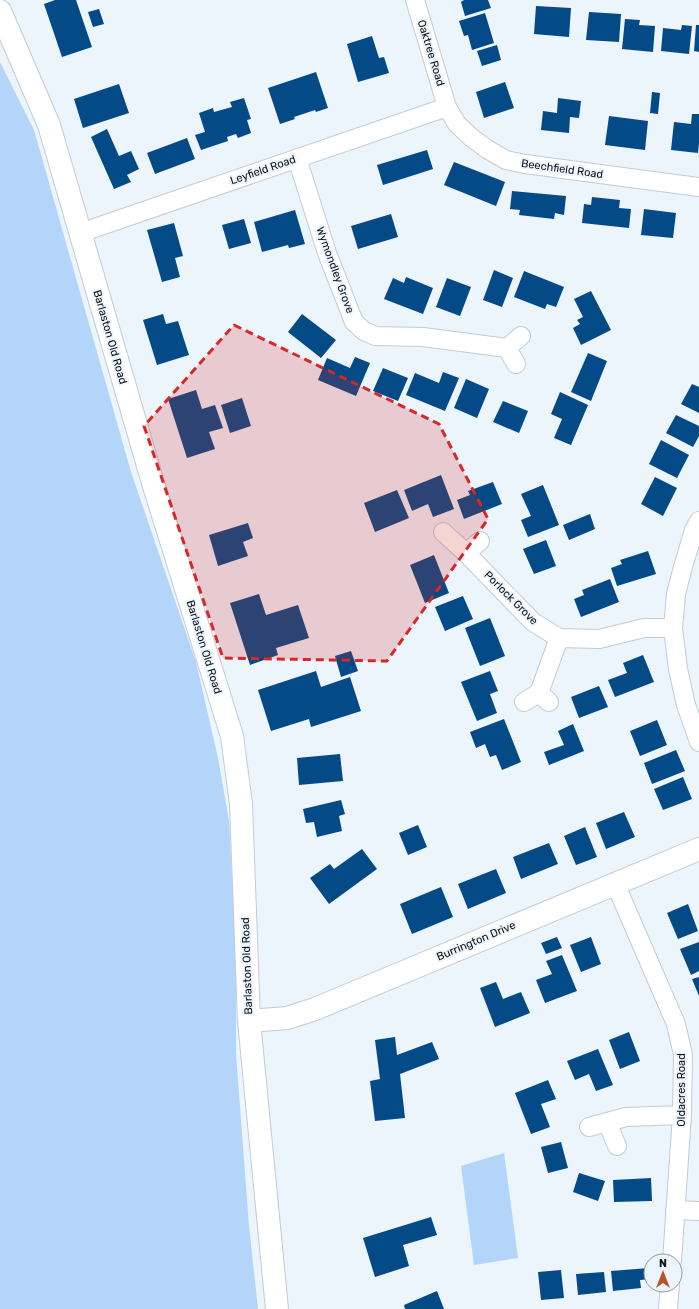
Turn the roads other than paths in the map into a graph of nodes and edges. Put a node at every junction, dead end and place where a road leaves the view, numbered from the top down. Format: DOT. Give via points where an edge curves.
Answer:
graph roads {
  1 [pos="415,0"];
  2 [pos="0,11"];
  3 [pos="447,107"];
  4 [pos="298,158"];
  5 [pos="699,187"];
  6 [pos="80,233"];
  7 [pos="521,336"];
  8 [pos="507,348"];
  9 [pos="516,364"];
  10 [pos="699,521"];
  11 [pos="443,532"];
  12 [pos="480,541"];
  13 [pos="466,553"];
  14 [pos="673,628"];
  15 [pos="559,638"];
  16 [pos="537,699"];
  17 [pos="699,742"];
  18 [pos="699,849"];
  19 [pos="615,883"];
  20 [pos="250,1021"];
  21 [pos="682,1115"];
  22 [pos="607,1122"];
  23 [pos="589,1127"];
  24 [pos="617,1146"];
  25 [pos="675,1210"];
  26 [pos="699,1211"];
  27 [pos="672,1253"];
  28 [pos="669,1293"];
  29 [pos="277,1309"];
  30 [pos="668,1309"];
  1 -- 3 [label="street, Oaktree Road"];
  2 -- 6 [label="street, Barlaston Old Road" via="50,125"];
  3 -- 4 [label="street, Leyfield Road"];
  3 -- 5 [label="street, Beechfield Road" via="457,124 472,138 506,160"];
  4 -- 6 [label="street, Leyfield Road"];
  4 -- 8 [label="street, Wymondley Grove" via="327,253 354,322 375,336 423,337"];
  6 -- 20 [label="street, Barlaston Old Road" via="153,483 232,736 241,804"];
  7 -- 8 [label="street"];
  8 -- 9 [label="street"];
  10 -- 14 [label="street" via="694,530 676,594"];
  11 -- 13 [label="street, Porlock Grove"];
  12 -- 13 [label="street"];
  13 -- 15 [label="street, Porlock Grove" via="533,622"];
  14 -- 15 [label="street" via="644,628 599,639"];
  14 -- 17 [label="street" via="686,705"];
  15 -- 16 [label="street"];
  18 -- 19 [label="street, Burrington Drive"];
  19 -- 20 [label="street, Burrington Drive" via="315,1009 287,1018"];
  19 -- 21 [label="street, Oldacres Road" via="676,1024 683,1055"];
  20 -- 29 [label="street, Barlaston Old Road"];
  21 -- 22 [label="street" via="626,1117"];
  21 -- 25 [label="street, Oldacres Road"];
  22 -- 23 [label="street"];
  22 -- 24 [label="street"];
  25 -- 26 [label="street"];
  25 -- 27 [label="street, Oldacres Road"];
  28 -- 30 [label="street"];
}
